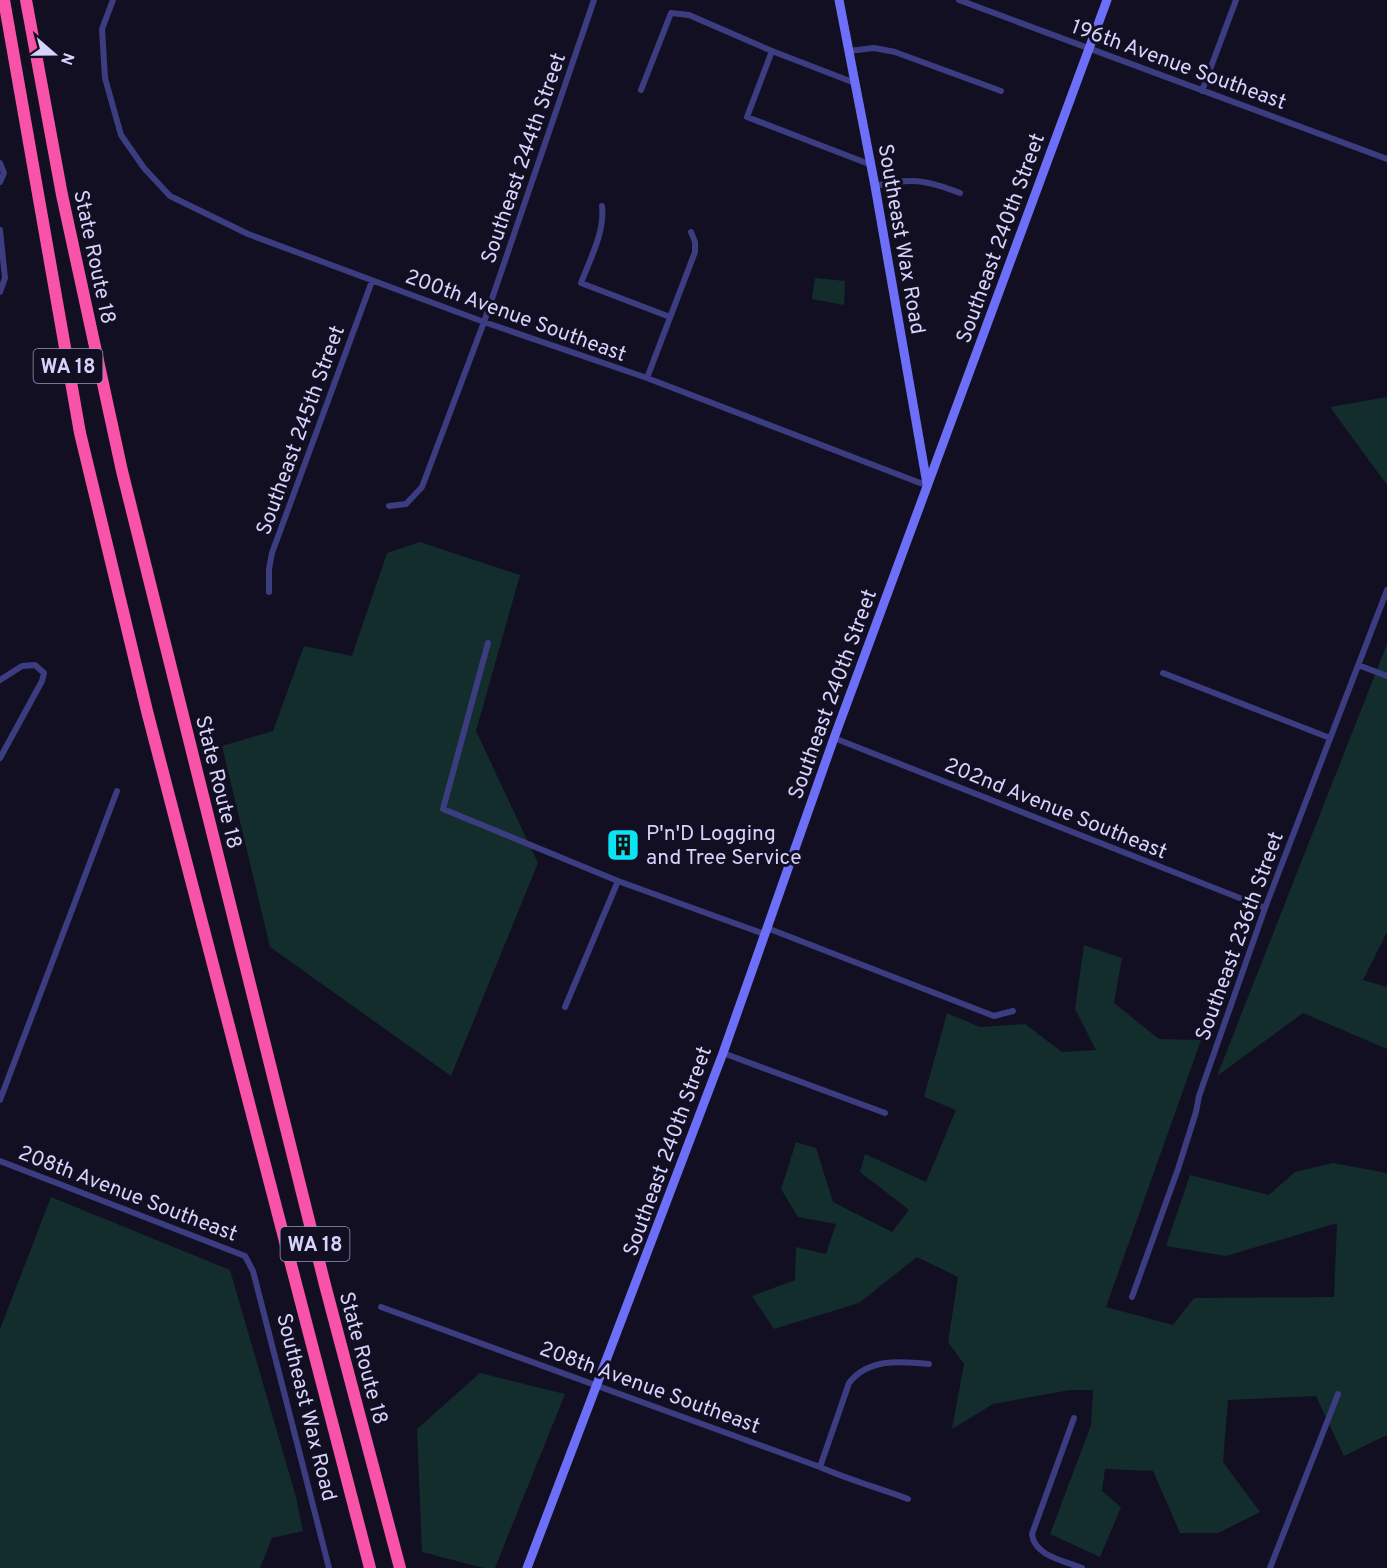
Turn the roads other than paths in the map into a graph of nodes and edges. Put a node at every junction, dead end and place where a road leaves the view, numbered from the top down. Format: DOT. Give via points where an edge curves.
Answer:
graph roads {
  1 [pos="4,0"];
  2 [pos="26,0"];
  3 [pos="113,0"];
  4 [pos="839,0"];
  5 [pos="959,0"];
  6 [pos="1107,0"];
  7 [pos="1236,0"];
  8 [pos="594,3"];
  9 [pos="1089,49"];
  10 [pos="772,51"];
  11 [pos="849,51"];
  12 [pos="855,82"];
  13 [pos="641,90"];
  14 [pos="1000,91"];
  15 [pos="1202,91"];
  16 [pos="1387,159"];
  17 [pos="0,163"];
  18 [pos="869,164"];
  19 [pos="0,182"];
  20 [pos="875,186"];
  21 [pos="960,193"];
  22 [pos="602,206"];
  23 [pos="0,230"];
  24 [pos="691,232"];
  25 [pos="372,281"];
  26 [pos="0,292"];
  27 [pos="670,317"];
  28 [pos="484,322"];
  29 [pos="647,378"];
  30 [pos="928,486"];
  31 [pos="389,506"];
  32 [pos="1387,590"];
  33 [pos="270,592"];
  34 [pos="488,643"];
  35 [pos="1358,666"];
  36 [pos="1163,673"];
  37 [pos="1387,676"];
  38 [pos="0,680"];
  39 [pos="834,738"];
  40 [pos="1330,738"];
  41 [pos="0,758"];
  42 [pos="117,791"];
  43 [pos="618,881"];
  44 [pos="1265,908"];
  45 [pos="766,931"];
  46 [pos="565,1007"];
  47 [pos="1013,1011"];
  48 [pos="723,1053"];
  49 [pos="0,1100"];
  50 [pos="885,1113"];
  51 [pos="0,1161"];
  52 [pos="245,1256"];
  53 [pos="1132,1297"];
  54 [pos="381,1307"];
  55 [pos="929,1364"];
  56 [pos="596,1385"];
  57 [pos="1338,1394"];
  58 [pos="1074,1418"];
  59 [pos="820,1467"];
  60 [pos="908,1499"];
  61 [pos="329,1568"];
  62 [pos="370,1568"];
  63 [pos="400,1568"];
  64 [pos="527,1568"];
  65 [pos="1082,1568"];
  66 [pos="1270,1568"];
  1 -- 62 [label="highway, State Route 18 / WA 18" via="80,433 145,700"];
  2 -- 63 [label="highway, State Route 18 / WA 18" via="62,195 122,471 322,1274"];
  3 -- 25 [label="street, 200th Avenue Southeast" via="102,29 105,78 121,135 144,168 170,195 248,234"];
  4 -- 11 [label="main road, Southeast Wax Road"];
  5 -- 9 [label="street, 196th Avenue Southeast"];
  6 -- 9 [label="main road, Southeast 240th Street"];
  7 -- 15 [label="street"];
  8 -- 28 [label="street, Southeast 244th Street"];
  9 -- 15 [label="street, 196th Avenue Southeast"];
  9 -- 30 [label="main road, Southeast 240th Street"];
  10 -- 12 [label="street"];
  10 -- 13 [label="street" via="689,15 671,13"];
  10 -- 18 [label="street" via="747,117"];
  11 -- 12 [label="main road, Southeast Wax Road"];
  11 -- 14 [label="street" via="874,48 895,52"];
  12 -- 18 [label="main road, Southeast Wax Road"];
  15 -- 16 [label="street, 196th Avenue Southeast"];
  17 -- 19 [label="street" via="4,173"];
  18 -- 20 [label="main road, Southeast Wax Road"];
  20 -- 21 [label="street" via="915,180"];
  20 -- 30 [label="main road, Southeast Wax Road"];
  22 -- 27 [label="street" via="601,229 580,283"];
  23 -- 26 [label="street" via="5,278"];
  24 -- 27 [label="street" via="695,252"];
  25 -- 28 [label="street, 200th Avenue Southeast"];
  25 -- 33 [label="street, Southeast 245th Street" via="272,553"];
  27 -- 29 [label="street"];
  28 -- 29 [label="street, 200th Avenue Southeast"];
  28 -- 31 [label="street, Southeast 244th Street" via="422,487 406,504"];
  29 -- 30 [label="street, 200th Avenue Southeast"];
  30 -- 39 [label="main road, Southeast 240th Street"];
  32 -- 35 [label="street, Southeast 236th Street"];
  34 -- 43 [label="street" via="442,809"];
  35 -- 37 [label="street"];
  35 -- 40 [label="street, Southeast 236th Street"];
  36 -- 40 [label="street"];
  38 -- 41 [label="street" via="22,666 35,665 44,673"];
  39 -- 44 [label="street, 202nd Avenue Southeast"];
  39 -- 45 [label="main road, Southeast 240th Street"];
  40 -- 44 [label="street, Southeast 236th Street"];
  42 -- 49 [label="street"];
  43 -- 45 [label="street"];
  43 -- 46 [label="street"];
  44 -- 53 [label="street, Southeast 236th Street"];
  45 -- 47 [label="street" via="994,1016"];
  45 -- 48 [label="main road, Southeast 240th Street"];
  48 -- 50 [label="street"];
  48 -- 56 [label="main road, Southeast 240th Street"];
  51 -- 52 [label="street, 208th Avenue Southeast"];
  52 -- 61 [label="street, Southeast Wax Road" via="253,1271"];
  54 -- 56 [label="street, 208th Avenue Southeast"];
  55 -- 59 [label="street" via="888,1362 854,1376"];
  56 -- 59 [label="street, 208th Avenue Southeast"];
  56 -- 64 [label="main road, Southeast 240th Street"];
  57 -- 66 [label="street"];
  58 -- 65 [label="street" via="1032,1534 1043,1553"];
  59 -- 60 [label="street, 208th Avenue Southeast"];
}
